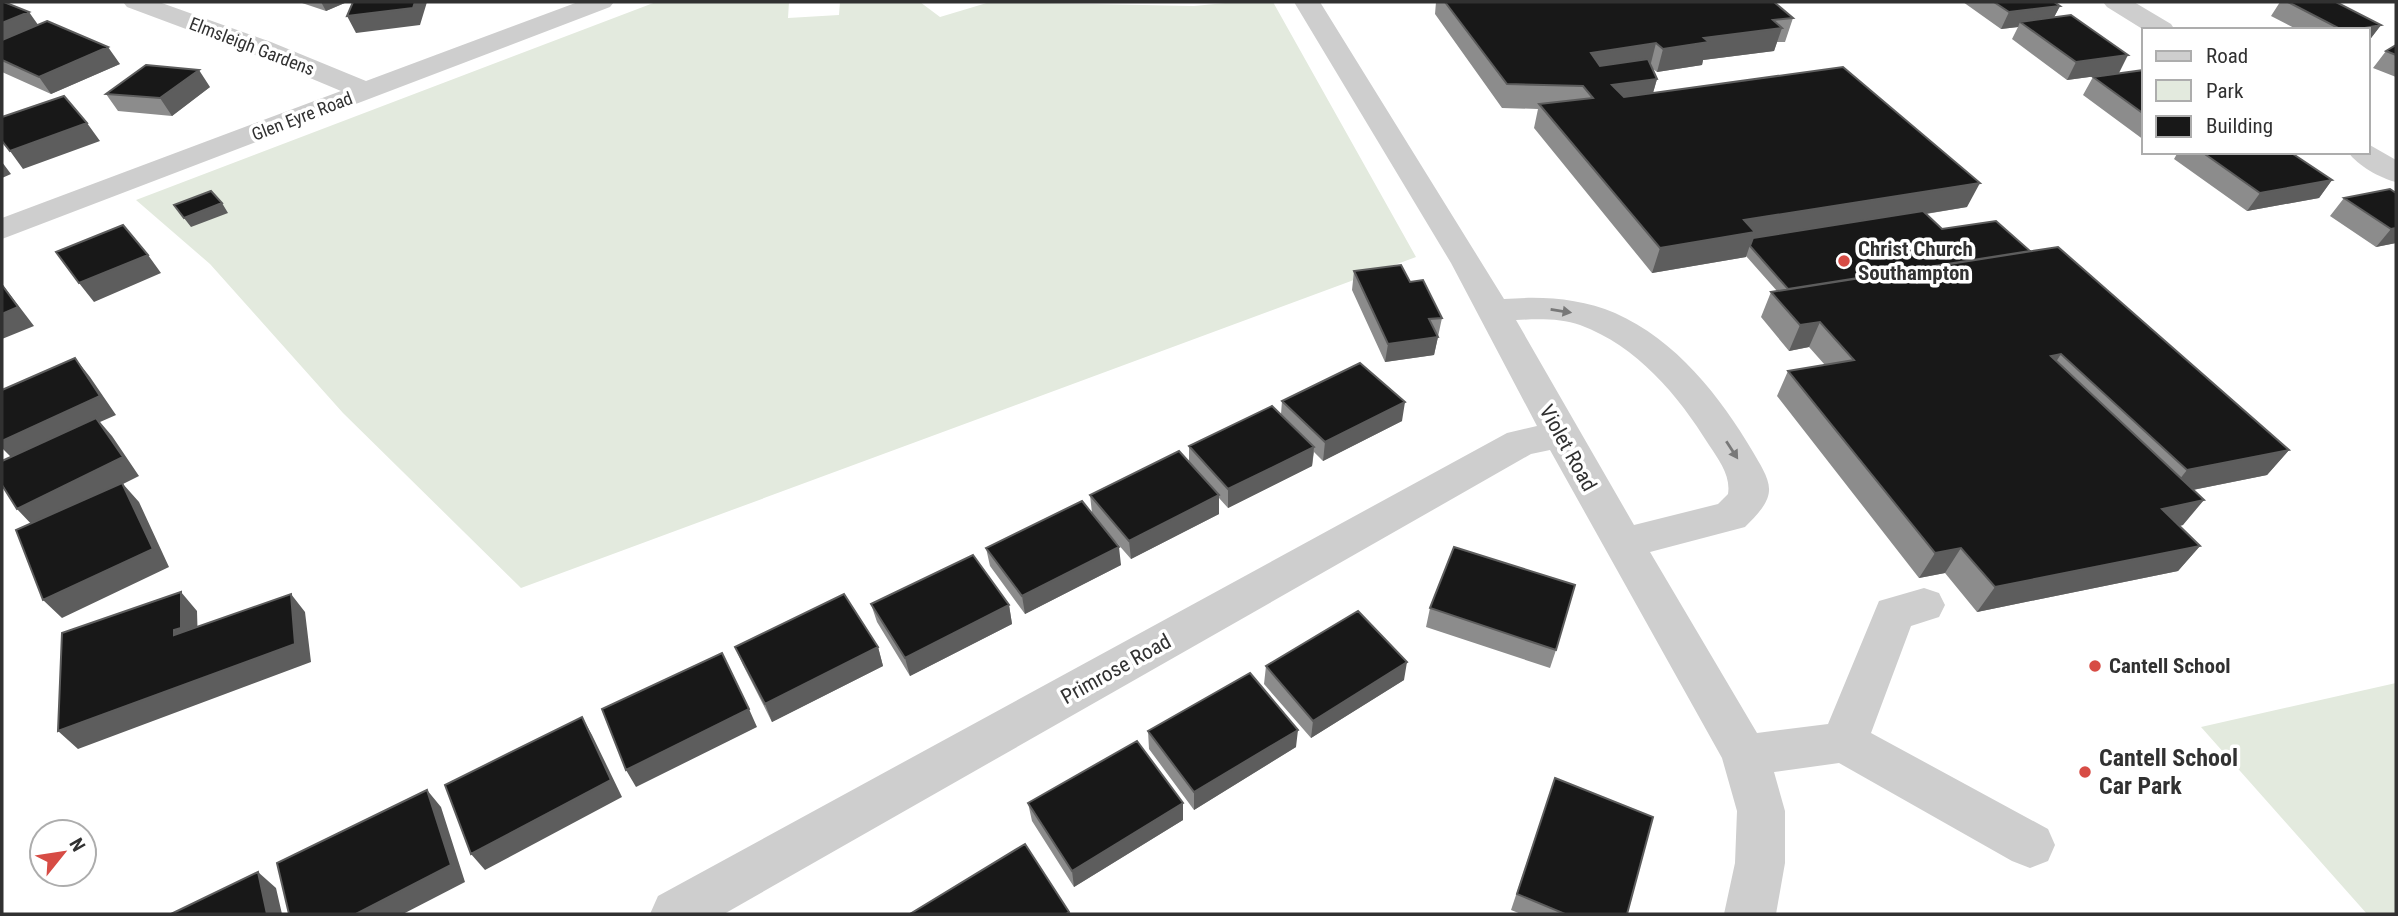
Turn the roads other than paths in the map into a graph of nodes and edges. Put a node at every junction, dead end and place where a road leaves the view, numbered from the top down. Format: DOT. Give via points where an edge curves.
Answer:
graph roads {
  1 [pos="136,2"];
  2 [pos="601,2"];
  3 [pos="1307,2"];
  4 [pos="2116,2"];
  5 [pos="2159,28"];
  6 [pos="366,92"];
  7 [pos="2366,154"];
  8 [pos="2396,173"];
  9 [pos="2,229"];
  10 [pos="1494,312"];
  11 [pos="1560,434"];
  12 [pos="1623,543"];
  13 [pos="1924,606"];
  14 [pos="1844,742"];
  15 [pos="1745,755"];
  16 [pos="2030,845"];
  17 [pos="676,914"];
  18 [pos="1750,914"];
  1 -- 6 [label="street, Elmsleigh Gardens"];
  2 -- 6 [label="street, Glen Eyre Road"];
  3 -- 10 [label="street, Violet Road"];
  4 -- 5 [label="street"];
  6 -- 9 [label="street, Glen Eyre Road"];
  7 -- 8 [label="street"];
  10 -- 11 [label="street, Violet Road"];
  10 -- 12 [label="street, one-way" via="1565,310 1601,320 1639,342 1675,373 1747,473 1750,489 1745,504 1731,516"];
  11 -- 12 [label="street, Violet Road"];
  11 -- 17 [label="street, Primrose Road" via="1520,443"];
  12 -- 15 [label="street, Violet Road"];
  13 -- 14 [label="street" via="1894,613"];
  14 -- 15 [label="street"];
  14 -- 16 [label="street"];
  15 -- 18 [label="street, Violet Road" via="1761,811 1760,863"];
}
